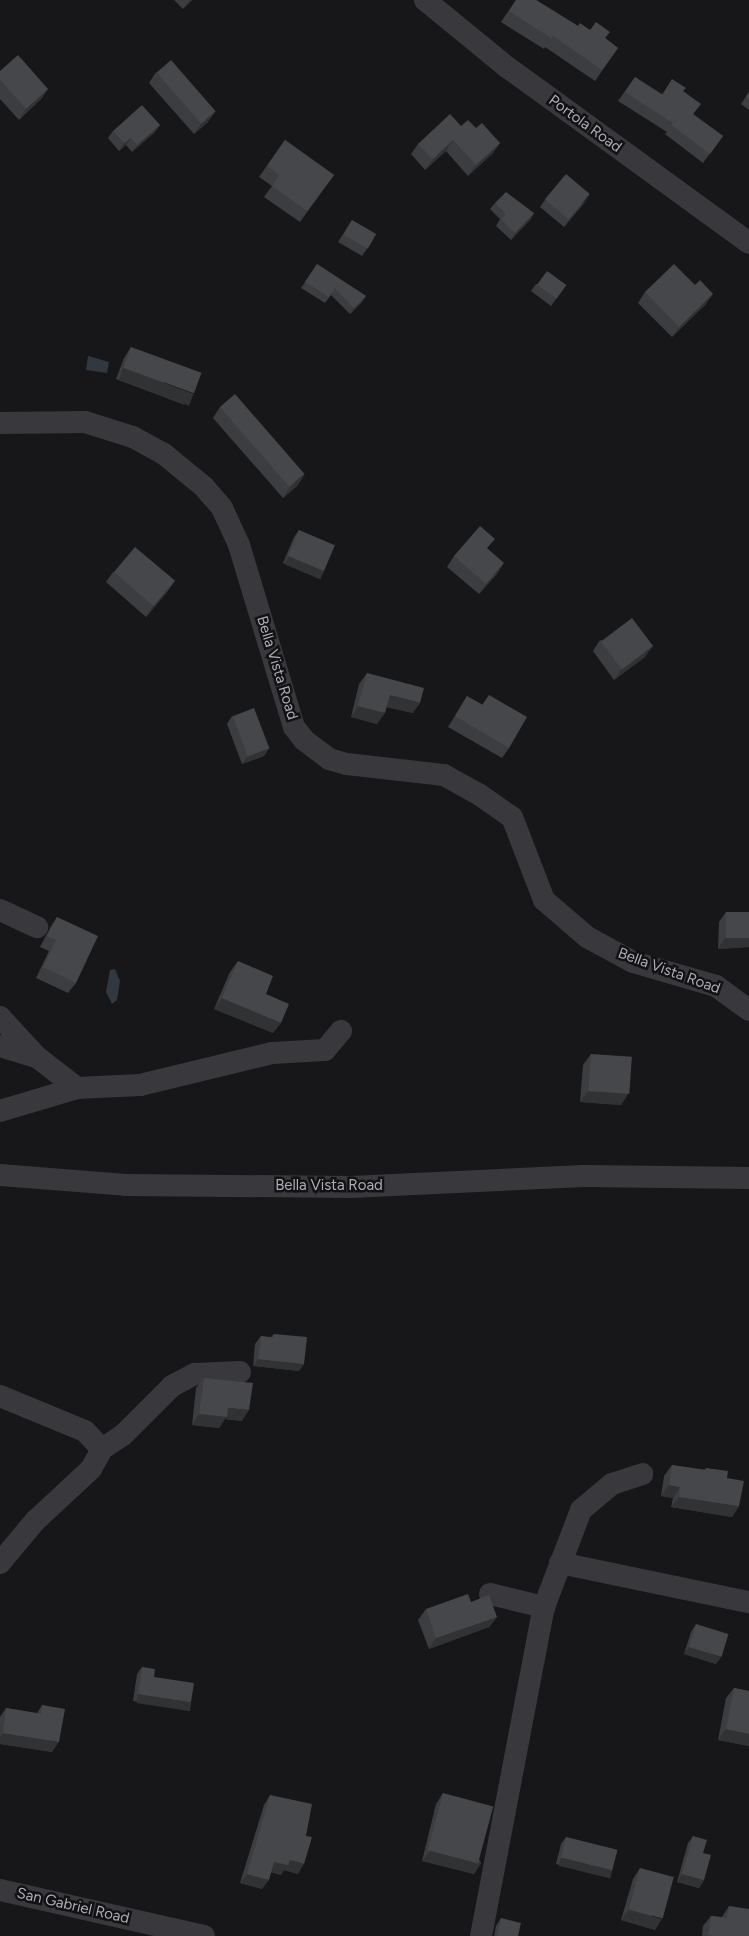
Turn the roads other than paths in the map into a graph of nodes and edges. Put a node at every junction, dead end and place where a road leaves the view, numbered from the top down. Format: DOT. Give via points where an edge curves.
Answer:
graph roads {
  1 [pos="425,0"];
  2 [pos="749,243"];
  3 [pos="0,423"];
  4 [pos="0,910"];
  5 [pos="37,927"];
  6 [pos="749,1010"];
  7 [pos="0,1017"];
  8 [pos="341,1032"];
  9 [pos="0,1046"];
  10 [pos="37,1057"];
  11 [pos="77,1088"];
  12 [pos="0,1111"];
  13 [pos="0,1175"];
  14 [pos="749,1178"];
  15 [pos="240,1372"];
  16 [pos="0,1396"];
  17 [pos="102,1449"];
  18 [pos="642,1474"];
  19 [pos="0,1563"];
  20 [pos="560,1563"];
  21 [pos="490,1594"];
  22 [pos="749,1602"];
  23 [pos="544,1607"];
  24 [pos="0,1890"];
  25 [pos="204,1936"];
  26 [pos="481,1936"];
  1 -- 2 [label="street, Portola Road" via="492,56"];
  3 -- 6 [label="street, Bella Vista Road" via="85,422 133,437 164,454 204,487 222,508 239,544 294,727 304,740 330,759 347,764 444,775 480,795 512,817 544,900 587,937 633,962 716,986"];
  4 -- 5 [label="street"];
  7 -- 10 [label="street"];
  8 -- 11 [label="street" via="325,1050 272,1053 140,1085"];
  9 -- 10 [label="street"];
  10 -- 11 [label="street"];
  11 -- 12 [label="street"];
  13 -- 14 [label="street, Bella Vista Road" via="126,1185 341,1187 584,1176"];
  15 -- 17 [label="street" via="195,1374 172,1386 123,1435"];
  16 -- 17 [label="street" via="85,1432"];
  17 -- 19 [label="street" via="91,1469 35,1520"];
  18 -- 20 [label="street" via="612,1484 581,1510"];
  20 -- 22 [label="street"];
  20 -- 23 [label="street"];
  21 -- 23 [label="street"];
  23 -- 26 [label="street"];
  24 -- 25 [label="street, San Gabriel Road"];
}
